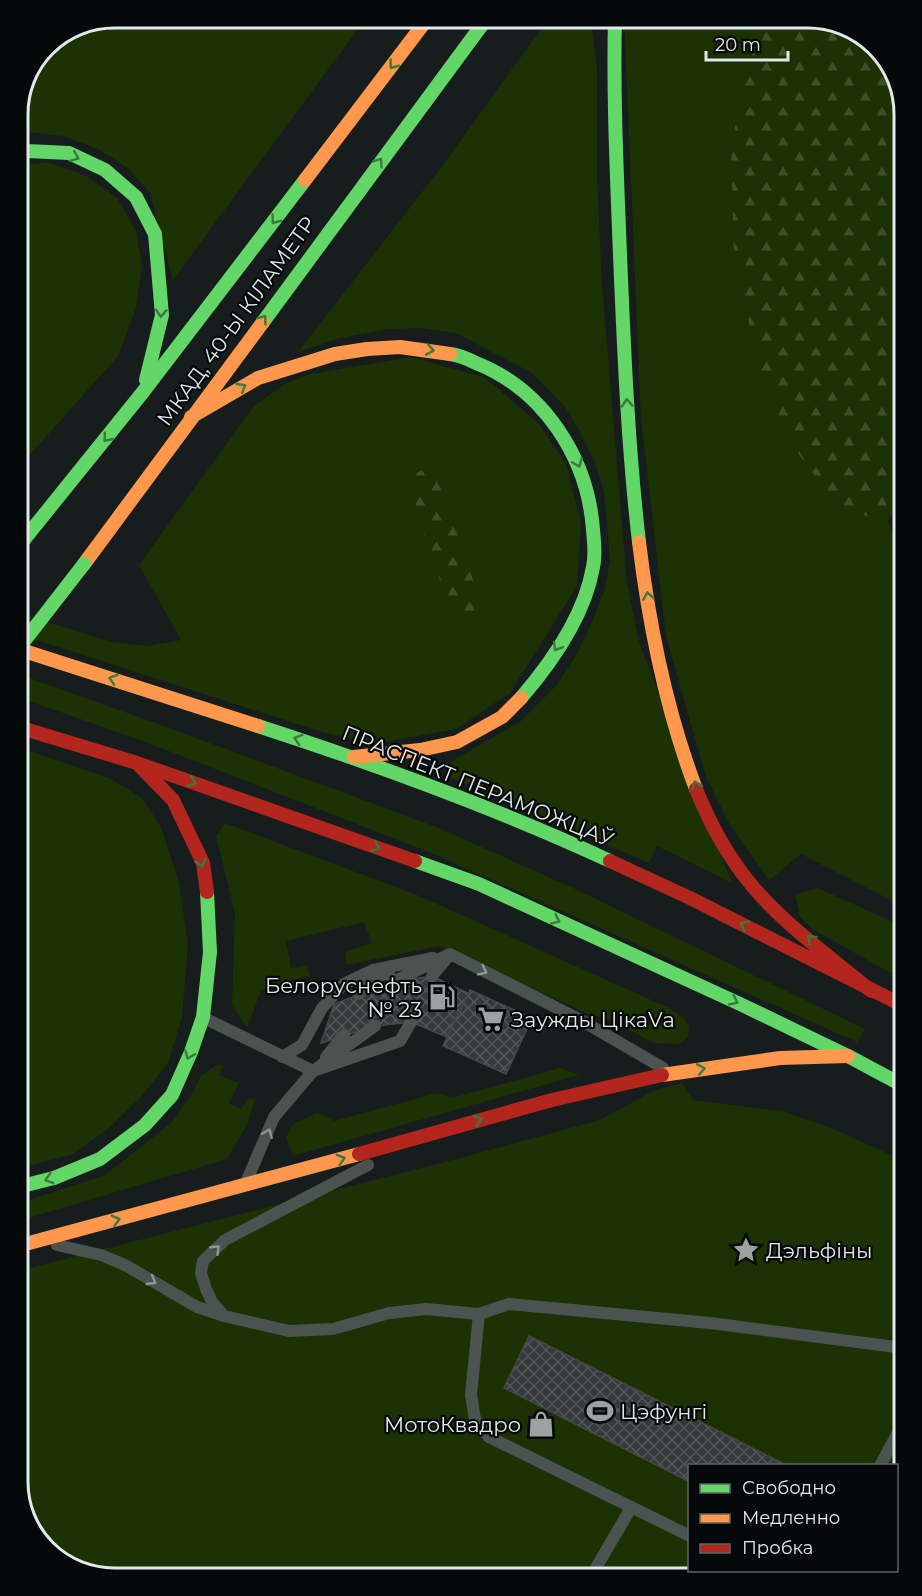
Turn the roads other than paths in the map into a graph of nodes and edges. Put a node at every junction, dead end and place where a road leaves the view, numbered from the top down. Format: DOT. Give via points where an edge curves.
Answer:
graph roads {
  1 [pos="420,28"];
  2 [pos="479,29"];
  3 [pos="615,29"];
  4 [pos="29,151"];
  5 [pos="143,392"];
  6 [pos="191,417"];
  7 [pos="29,534"];
  8 [pos="29,635"];
  9 [pos="29,652"];
  10 [pos="29,730"];
  11 [pos="354,757"];
  12 [pos="137,763"];
  13 [pos="450,954"];
  14 [pos="432,976"];
  15 [pos="393,982"];
  16 [pos="871,991"];
  17 [pos="358,994"];
  18 [pos="894,1001"];
  19 [pos="202,1017"];
  20 [pos="411,1022"];
  21 [pos="375,1026"];
  22 [pos="344,1035"];
  23 [pos="848,1056"];
  24 [pos="282,1057"];
  25 [pos="313,1071"];
  26 [pos="672,1074"];
  27 [pos="894,1081"];
  28 [pos="421,1136"];
  29 [pos="28,1184"];
  30 [pos="244,1186"];
  31 [pos="39,1240"];
  32 [pos="28,1243"];
  33 [pos="479,1314"];
  34 [pos="224,1316"];
  35 [pos="894,1347"];
  36 [pos="894,1440"];
  37 [pos="881,1464"];
  38 [pos="631,1508"];
  39 [pos="688,1535"];
  40 [pos="596,1568"];
  1 -- 5 [label="main road, МКАД, 40-Ы КІЛАМЕТР, one-way"];
  6 -- 2 [label="main road, МКАД, 40-Ы КІЛАМЕТР, one-way"];
  16 -- 3 [label="main road, one-way" via="758,892 738,866 714,828 697,788 668,700 634,509 620,259"];
  4 -- 5 [label="main road, one-way" via="69,153 105,170 136,197 155,234 162,315"];
  5 -- 7 [label="main road, МКАД, 40-Ы КІЛАМЕТР, one-way"];
  6 -- 8 [label="main road, МКАД, 40-Ы КІЛАМЕТР, bridge"];
  6 -- 11 [label="main road, one-way" via="255,379 328,355 417,348 453,354 491,369 525,391 554,420 575,454 592,513 595,553 588,586 574,618 527,693 503,717 457,742"];
  11 -- 9 [label="main road, ПРАСПЕКТ ПЕРАМОЖЦАЎ, one-way"];
  10 -- 12 [label="main road"];
  16 -- 11 [label="main road, ПРАСПЕКТ ПЕРАМОЖЦАЎ, one-way" via="690,898 535,826"];
  12 -- 19 [label="main road, one-way" via="173,800 202,863 210,952"];
  12 -- 23 [label="main road, one-way" via="480,884"];
  13 -- 14 [label="lane"];
  13 -- 15 [label="lane"];
  13 -- 17 [label="lane" via="379,976"];
  13 -- 24 [label="lane" via="373,970 344,984 322,1008 302,1045"];
  13 -- 26 [label="lane, one-way" via="579,1019"];
  16 -- 18 [label="main road, ПРАСПЕКТ ПЕРАМОЖЦАЎ"];
  19 -- 24 [label="lane"];
  19 -- 29 [label="main road, one-way" via="172,1095 145,1125 100,1159"];
  20 -- 25 [label="lane" via="400,1041"];
  21 -- 25 [label="lane"];
  22 -- 25 [label="lane"];
  26 -- 23 [label="main road, one-way" via="782,1058"];
  23 -- 27 [label="main road"];
  24 -- 25 [label="lane"];
  30 -- 25 [label="lane, one-way" via="274,1117"];
  28 -- 26 [label="main road, one-way" via="556,1098"];
  30 -- 28 [label="main road, one-way"];
  34 -- 28 [label="lane, one-way" via="212,1302 201,1273 202,1261 225,1240"];
  31 -- 30 [label="main road, one-way"];
  31 -- 32 [label="main road"];
  31 -- 34 [label="lane, one-way" via="101,1255 197,1307"];
  33 -- 34 [label="lane" via="426,1309 389,1313 333,1329 289,1331"];
  33 -- 35 [label="lane" via="509,1304 710,1323"];
  33 -- 38 [label="lane" via="471,1395 475,1419 489,1437"];
  36 -- 37 [label="lane"];
  38 -- 39 [label="lane"];
  38 -- 40 [label="lane"];
}
